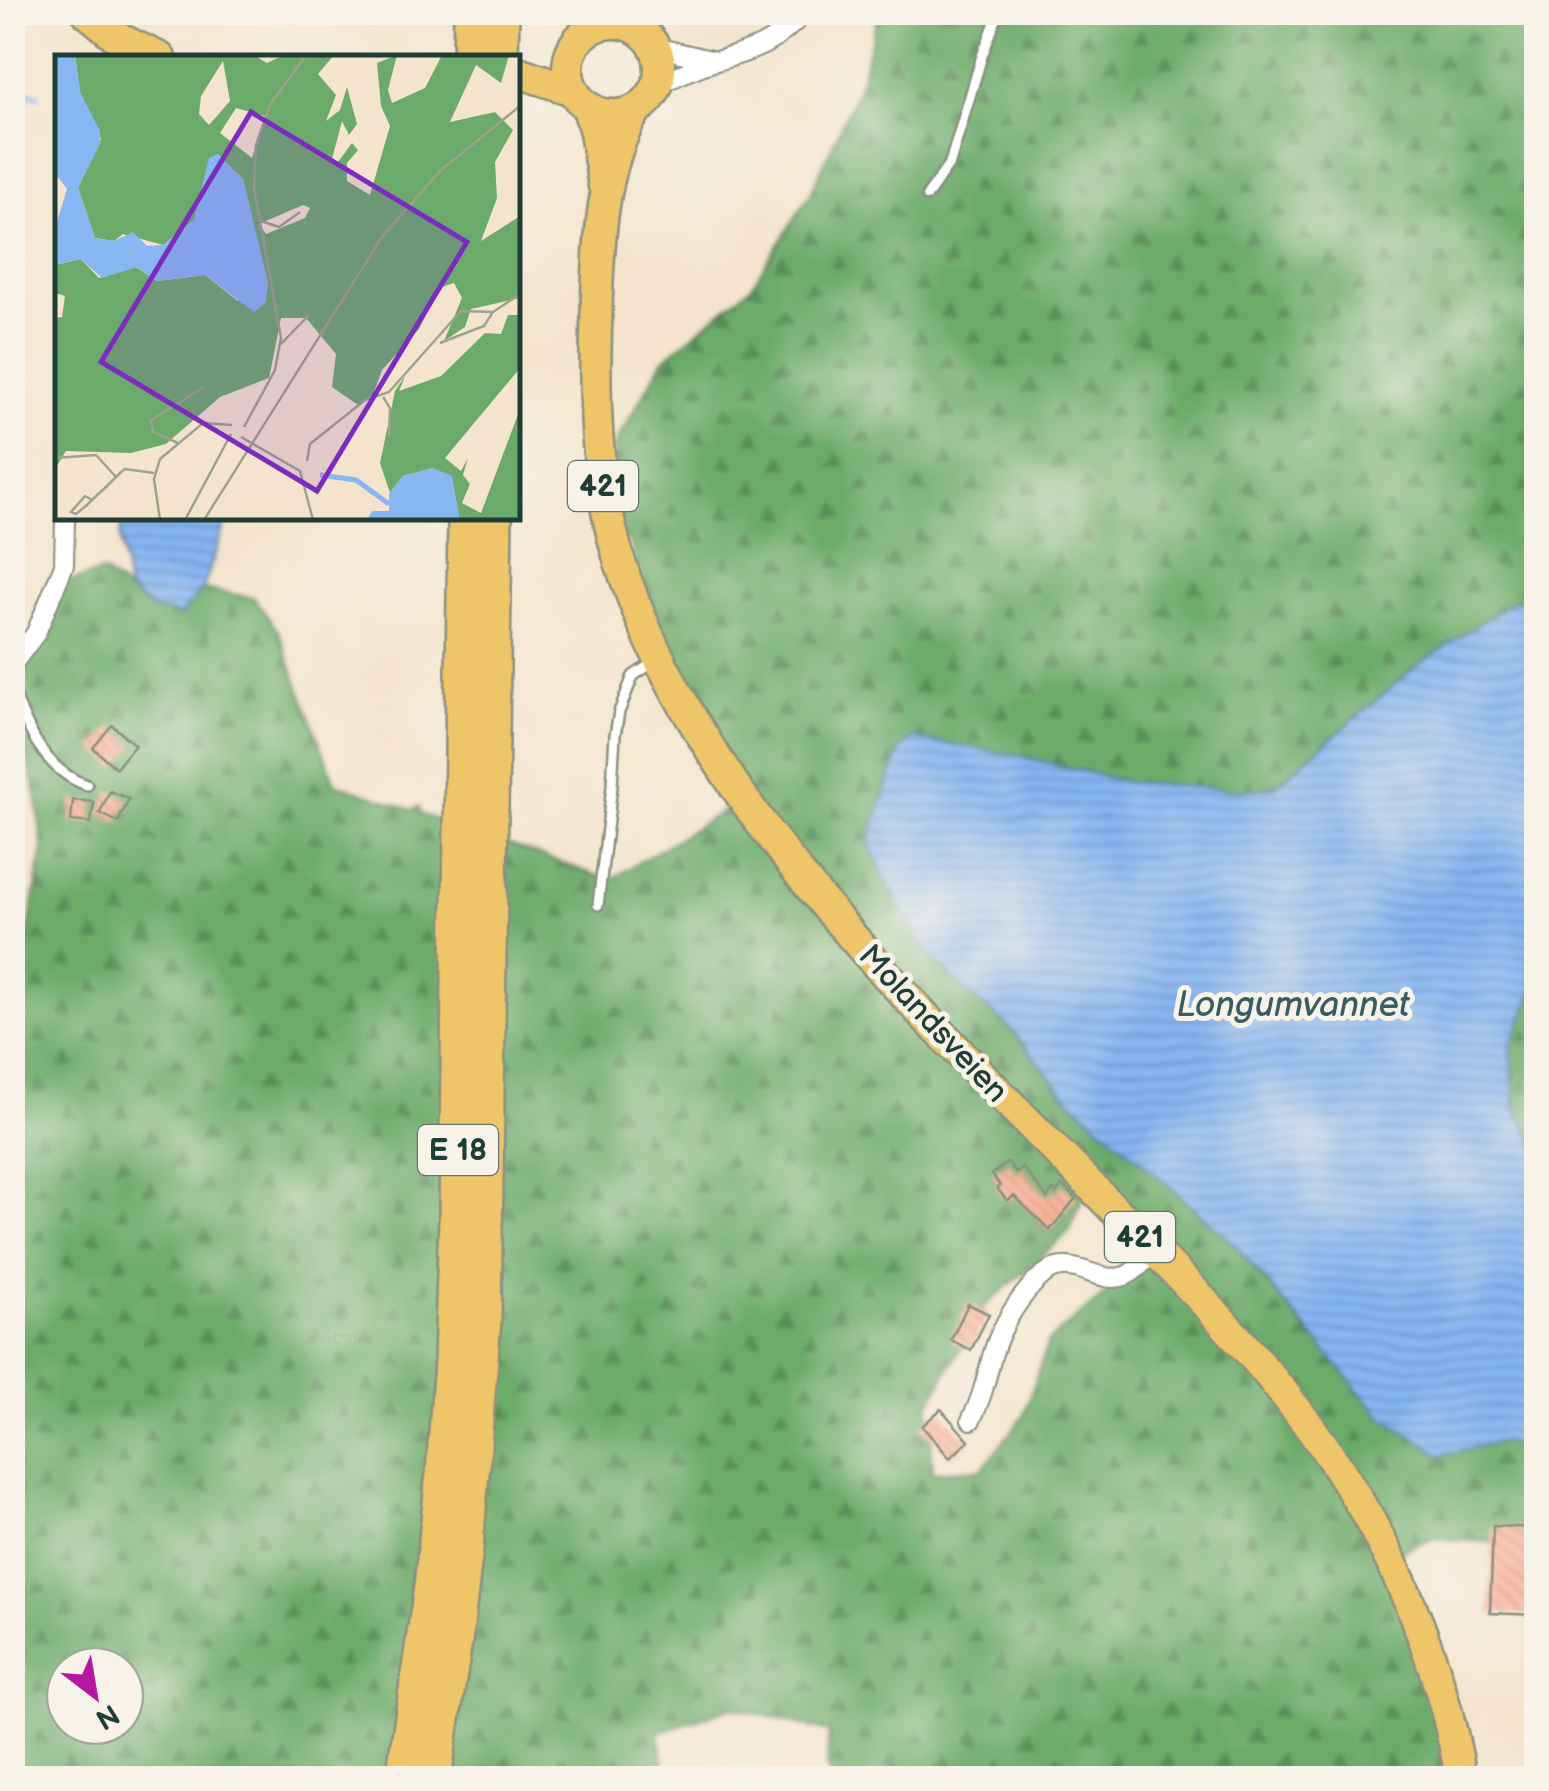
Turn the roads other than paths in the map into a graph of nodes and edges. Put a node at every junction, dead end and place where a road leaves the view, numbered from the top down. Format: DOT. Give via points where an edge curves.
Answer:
graph roads {
  1 [pos="86,12"];
  2 [pos="472,12"];
  3 [pos="500,12"];
  4 [pos="804,12"];
  5 [pos="998,12"];
  6 [pos="588,29"];
  7 [pos="640,29"];
  8 [pos="154,55"];
  9 [pos="494,55"];
  10 [pos="496,55"];
  11 [pos="506,55"];
  12 [pos="714,61"];
  13 [pos="520,70"];
  14 [pos="657,85"];
  15 [pos="580,99"];
  16 [pos="636,110"];
  17 [pos="605,189"];
  18 [pos="927,196"];
  19 [pos="65,520"];
  20 [pos="466,520"];
  21 [pos="494,520"];
  22 [pos="659,658"];
  23 [pos="12,665"];
  24 [pos="12,687"];
  25 [pos="87,784"];
  26 [pos="598,904"];
  27 [pos="1154,1251"];
  28 [pos="972,1420"];
  29 [pos="404,1778"];
  30 [pos="433,1778"];
  31 [pos="1461,1778"];
  1 -- 8 [label="main road"];
  2 -- 9 [label="highway"];
  3 -- 10 [label="highway"];
  4 -- 12 [label="street" via="765,45"];
  5 -- 18 [label="lane" via="950,163"];
  6 -- 7 [label="main road" via="609,22"];
  6 -- 11 [label="main road"];
  6 -- 15 [label="main road, 421" via="567,69"];
  7 -- 12 [label="street"];
  7 -- 14 [label="main road" via="660,70"];
  12 -- 14 [label="street"];
  13 -- 15 [label="main road"];
  14 -- 16 [label="main road, 421"];
  15 -- 16 [label="main road" via="612,116"];
  15 -- 17 [label="main road, Molandsveien / 421" via="595,132"];
  16 -- 17 [label="main road, Molandsveien / 421"];
  17 -- 22 [label="main road, Molandsveien / 421" via="594,376 601,469 614,542"];
  19 -- 23 [label="street" via="64,564 36,633"];
  20 -- 29 [label="highway, E 18" via="453,1342 432,1588"];
  21 -- 30 [label="highway, E 18" via="482,1319 465,1548"];
  22 -- 26 [label="lane" via="634,676 619,712"];
  22 -- 27 [label="main road, Molandsveien / 421" via="716,758 830,912"];
  24 -- 25 [label="lane" via="42,750 63,773"];
  27 -- 28 [label="street" via="1120,1278 1067,1265 1041,1277 1004,1327"];
  27 -- 31 [label="main road, Molandsveien / 421" via="1261,1366 1350,1487 1420,1631"];
}
